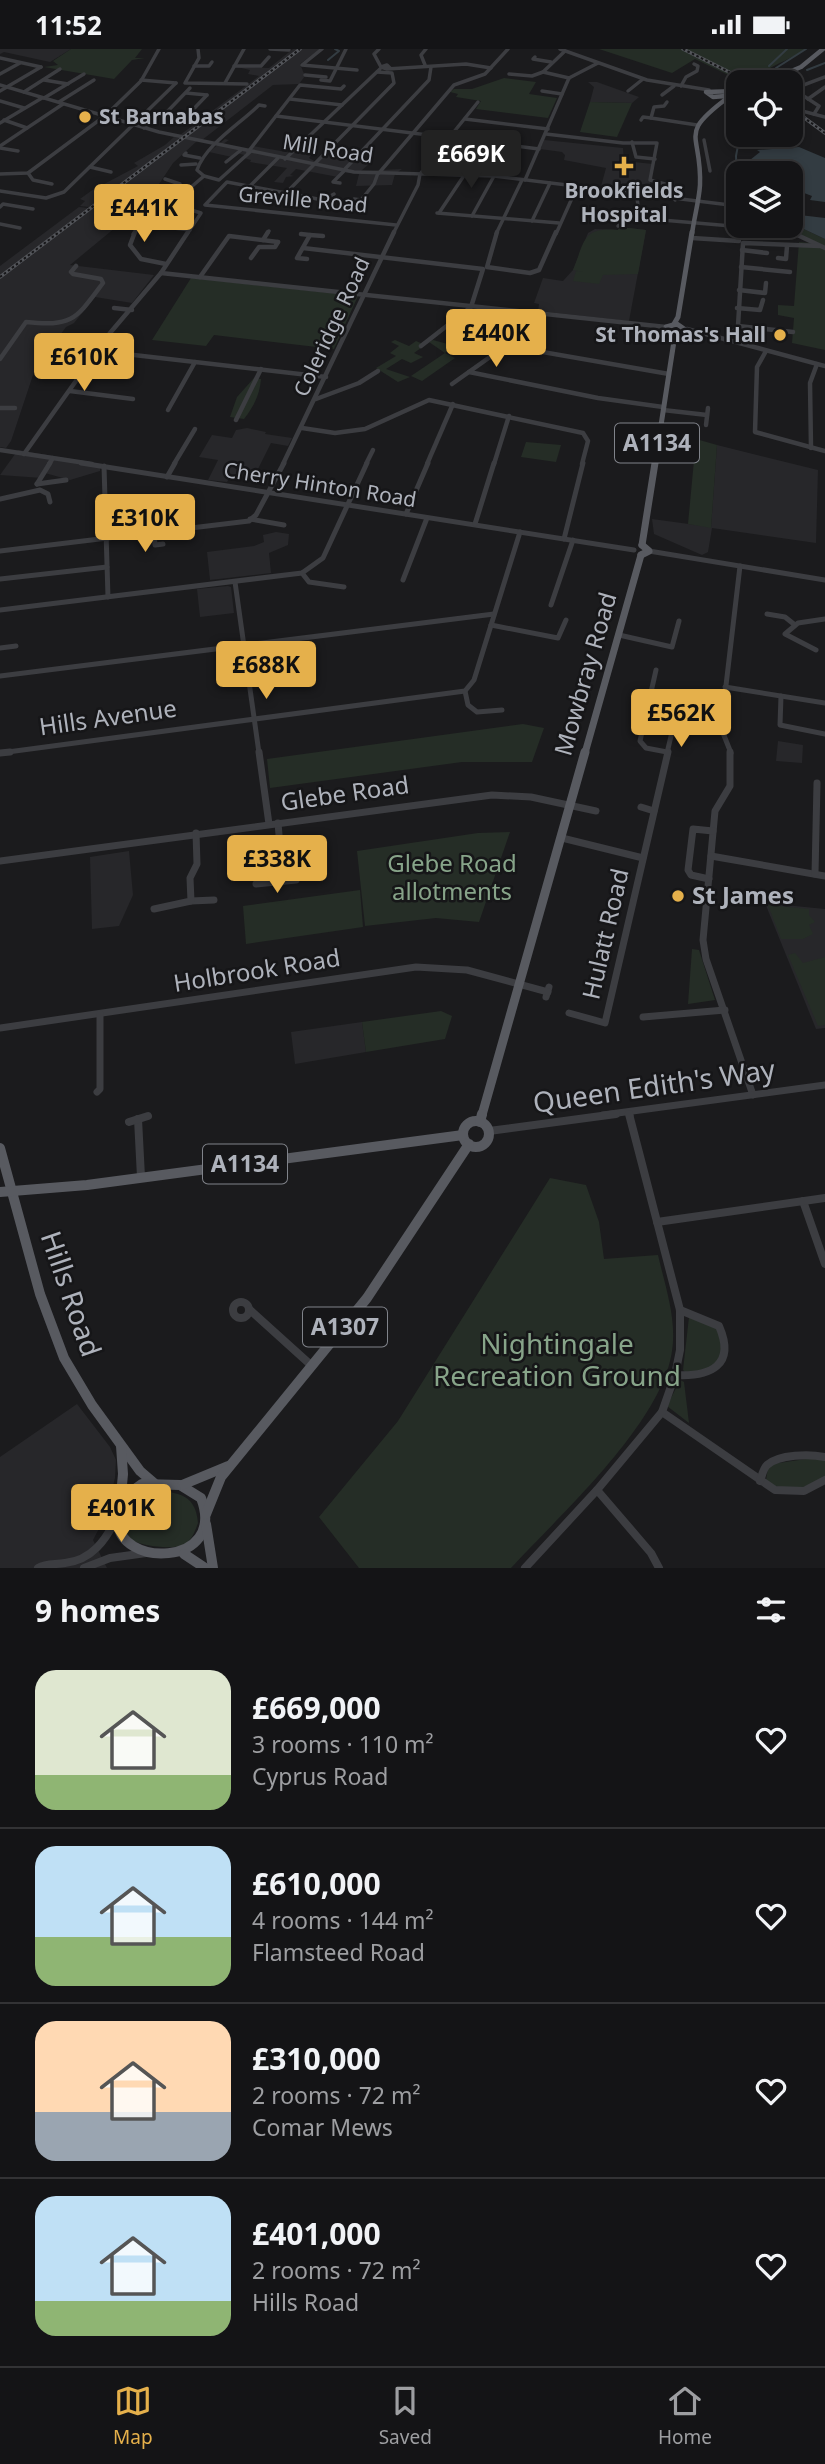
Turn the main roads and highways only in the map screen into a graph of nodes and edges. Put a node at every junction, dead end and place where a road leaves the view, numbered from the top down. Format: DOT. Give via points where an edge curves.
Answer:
graph roads {
  1 [pos="823,49"];
  2 [pos="794,70"];
  3 [pos="726,90"];
  4 [pos="708,93"];
  5 [pos="726,94"];
  6 [pos="726,99"];
  7 [pos="712,106"];
  8 [pos="677,324"];
  9 [pos="675,337"];
  10 [pos="642,545"];
  11 [pos="638,552"];
  12 [pos="480,1122"];
  13 [pos="466,1139"];
  14 [pos="0,1148"];
  15 [pos="6,1192"];
  16 [pos="121,1445"];
  17 [pos="230,1465"];
  18 [pos="154,1483"];
  19 [pos="180,1485"];
  20 [pos="118,1513"];
  21 [pos="206,1518"];
  22 [pos="184,1553"];
  23 [pos="205,1568"];
  24 [pos="213,1568"];
  1 -- 2 [label="main road"];
  3 -- 4 [label="main road"];
  4 -- 5 [label="main road"];
  4 -- 7 [label="main road"];
  6 -- 7 [label="main road"];
  7 -- 8 [label="main road" via="697,125 694,139 700,177"];
  8 -- 9 [label="main road" via="687,330"];
  8 -- 9 [label="main road" via="665,329"];
  9 -- 10 [label="main road, A1134"];
  10 -- 11 [label="main road"];
  10 -- 11 [label="main road" via="649,551"];
  11 -- 12 [label="main road, Mowbray Road" via="619,635"];
  12 -- 13 [label="main road, A1134" via="467,1124"];
  12 -- 13 [label="main road, A1134" via="489,1131 483,1145"];
  13 -- 15 [label="main road, A1134"];
  13 -- 17 [label="main road, A1307" via="367,1298"];
  14 -- 15 [label="main road, Hills Road"];
  15 -- 16 [label="main road, Hills Road" via="54,1336 74,1378"];
  16 -- 18 [label="main road, Hills Road"];
  16 -- 20 [label="main road"];
  17 -- 19 [label="main road, A1307" via="207,1478"];
  17 -- 21 [label="main road, A1307" via="213,1490"];
  18 -- 19 [label="main road"];
  18 -- 20 [label="main road" via="138,1487"];
  19 -- 21 [label="main road" via="201,1499"];
  20 -- 22 [label="main road" via="125,1541 146,1553"];
  21 -- 22 [label="main road" via="197,1540"];
  21 -- 24 [label="main road, A1307"];
  22 -- 23 [label="main road"];
}
